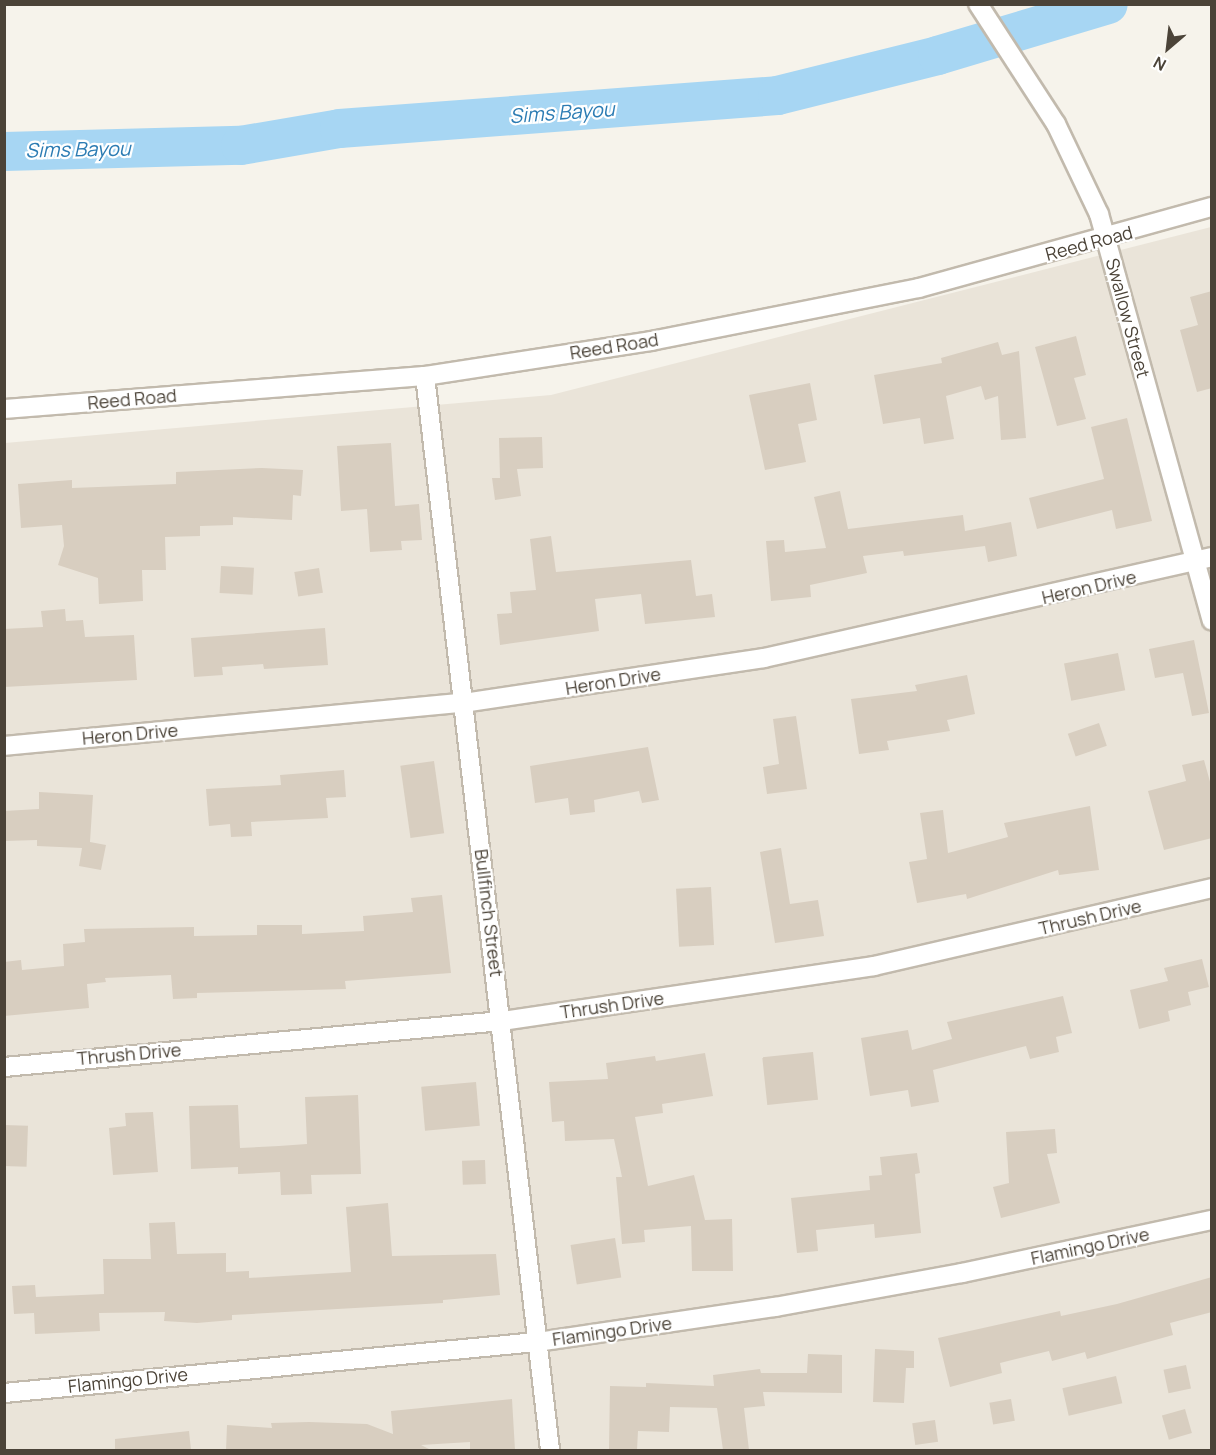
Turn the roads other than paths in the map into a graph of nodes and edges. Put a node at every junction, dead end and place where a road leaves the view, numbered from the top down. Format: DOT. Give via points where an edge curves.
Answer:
graph roads {
  1 [pos="978,4"];
  2 [pos="1212,207"];
  3 [pos="1106,239"];
  4 [pos="425,376"];
  5 [pos="4,409"];
  6 [pos="1203,559"];
  7 [pos="1212,621"];
  8 [pos="463,703"];
  9 [pos="4,746"];
  10 [pos="1212,888"];
  11 [pos="502,1021"];
  12 [pos="4,1067"];
  13 [pos="1212,1220"];
  14 [pos="537,1342"];
  15 [pos="4,1393"];
  16 [pos="550,1450"];
  1 -- 3 [label="street, Swallow Street" via="1056,124"];
  2 -- 3 [label="street, Reed Road"];
  3 -- 4 [label="street, Reed Road" via="919,288 651,341"];
  3 -- 6 [label="street, Swallow Street"];
  4 -- 5 [label="street, Reed Road"];
  4 -- 8 [label="street, Bullfinch Street"];
  6 -- 7 [label="street, Swallow Street"];
  6 -- 8 [label="street, Heron Drive" via="764,658"];
  8 -- 9 [label="street, Heron Drive"];
  8 -- 11 [label="street, Bullfinch Street"];
  10 -- 11 [label="street, Thrush Drive" via="874,966"];
  11 -- 12 [label="street, Thrush Drive"];
  11 -- 14 [label="street, Bullfinch Street"];
  13 -- 14 [label="street, Flamingo Drive" via="962,1273 775,1307"];
  14 -- 15 [label="street, Flamingo Drive"];
  14 -- 16 [label="street, Bullfinch Street"];
}
